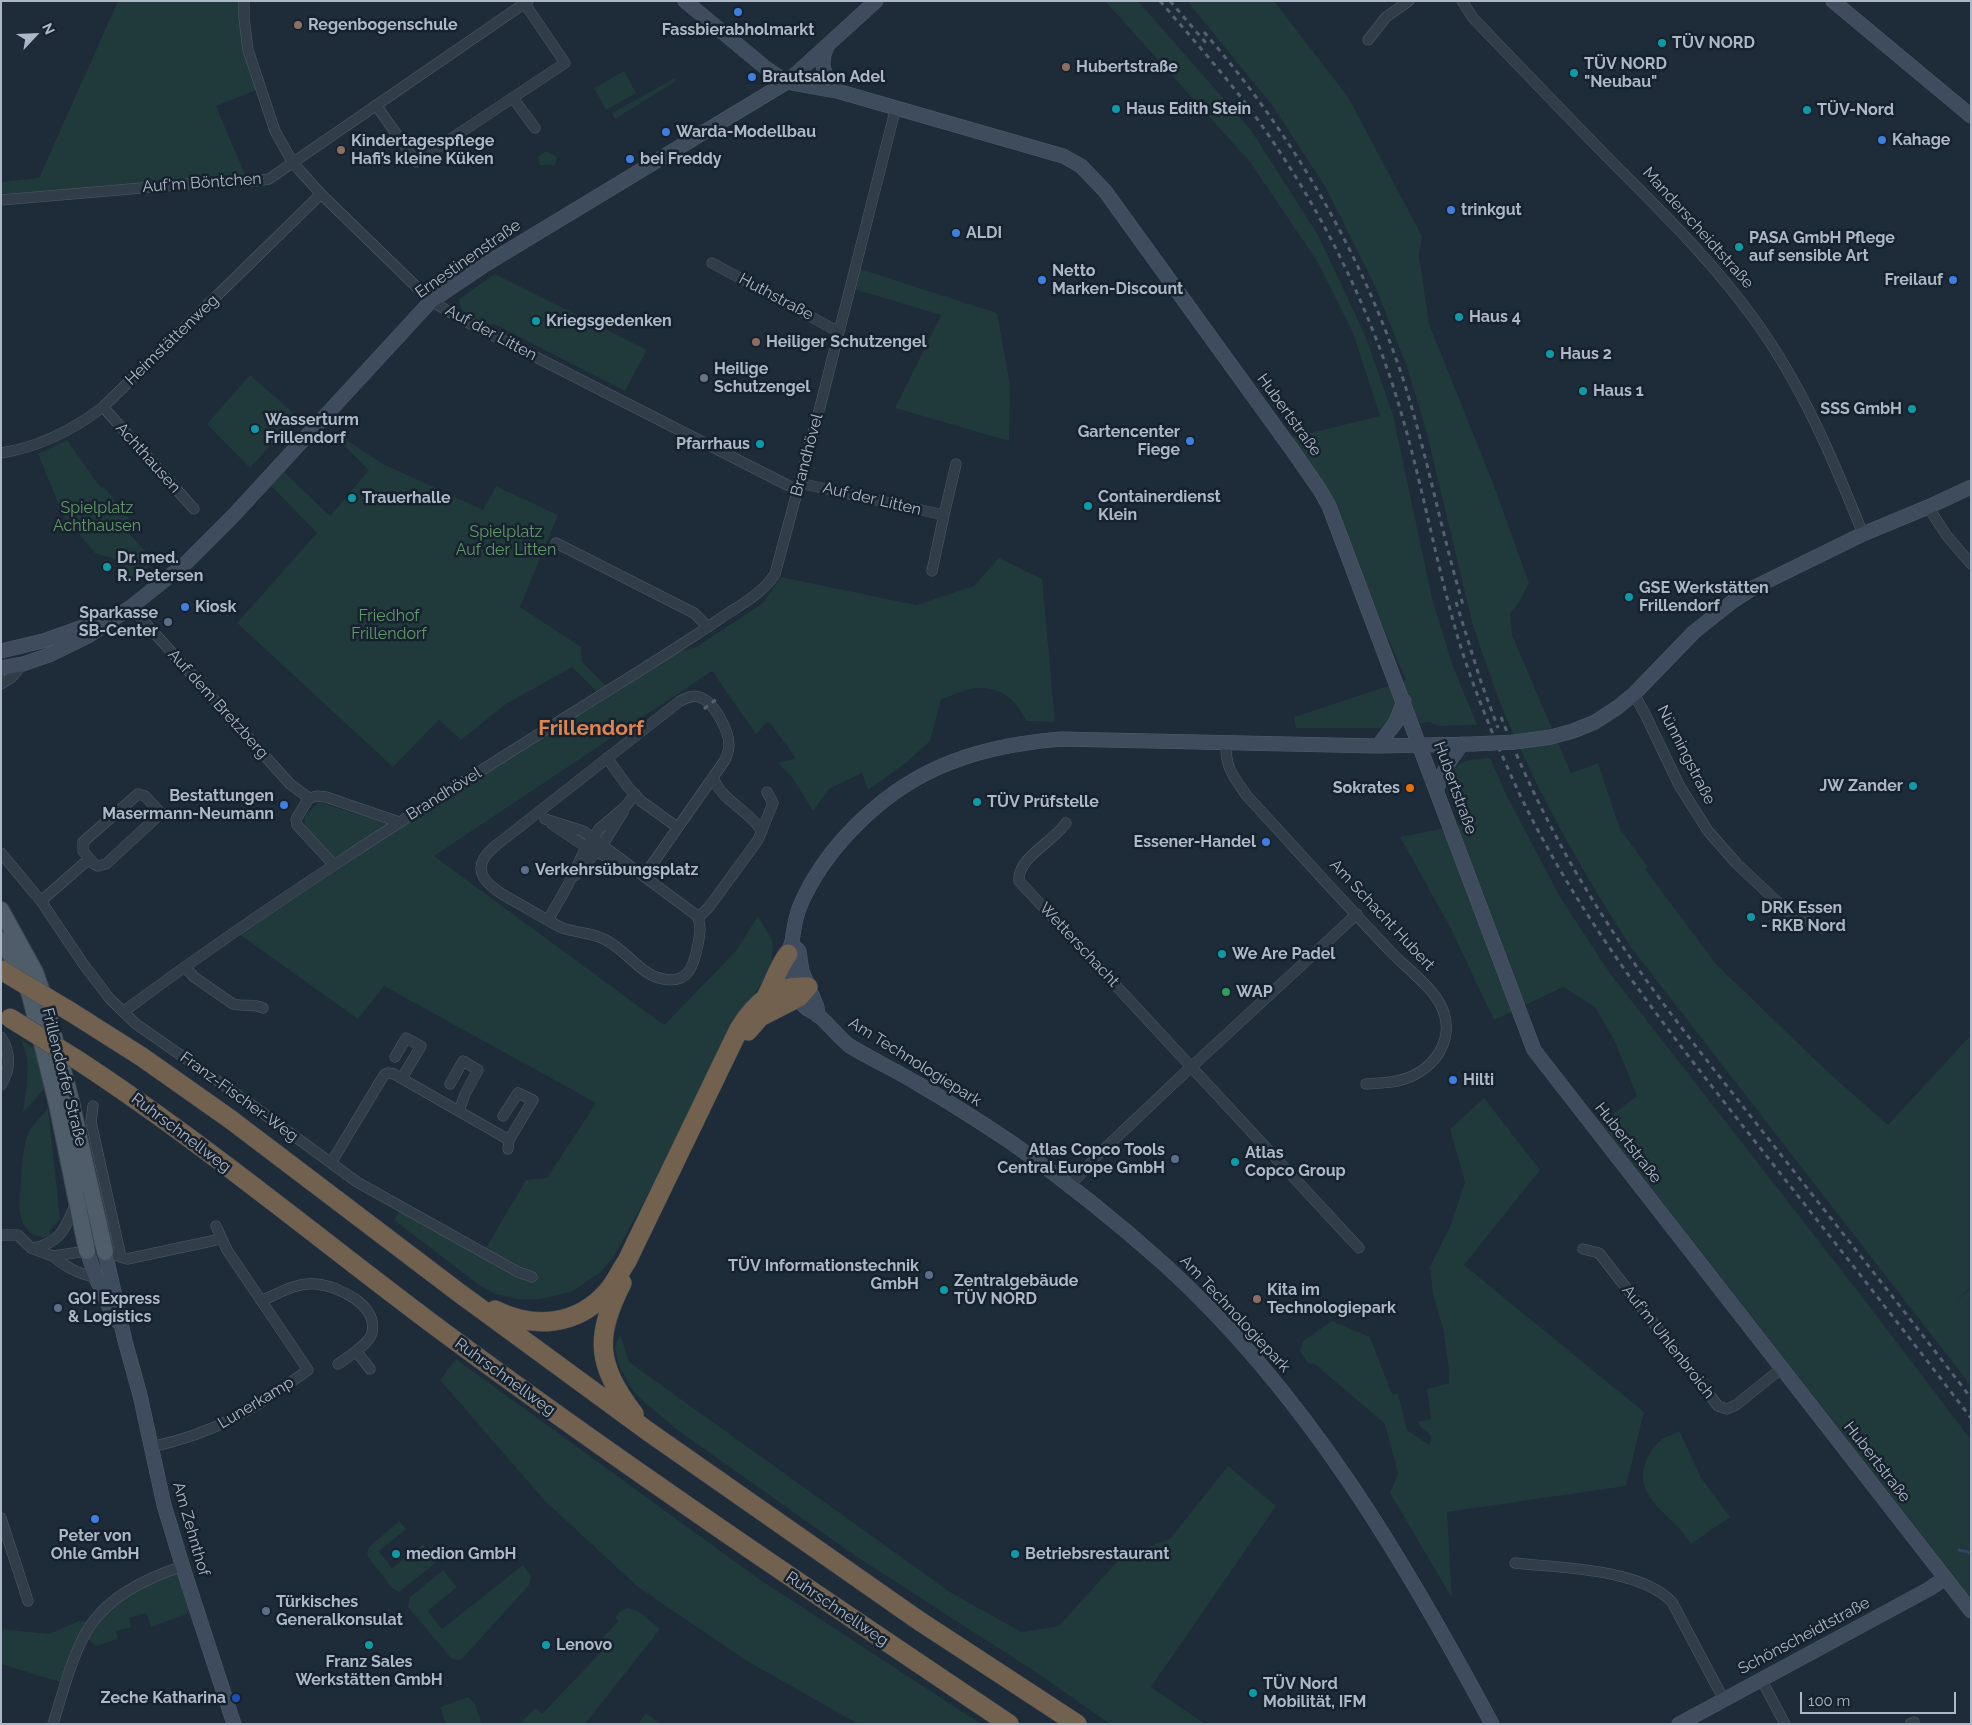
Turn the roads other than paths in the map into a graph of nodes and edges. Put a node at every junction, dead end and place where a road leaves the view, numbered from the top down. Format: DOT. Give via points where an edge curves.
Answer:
graph roads {
  1 [pos="244,1"];
  2 [pos="685,1"];
  3 [pos="876,1"];
  4 [pos="1409,1"];
  5 [pos="1462,1"];
  6 [pos="1833,1"];
  7 [pos="526,2"];
  8 [pos="1368,40"];
  9 [pos="828,45"];
  10 [pos="787,82"];
  11 [pos="837,91"];
  12 [pos="513,98"];
  13 [pos="376,104"];
  14 [pos="896,107"];
  15 [pos="1971,116"];
  16 [pos="535,128"];
  17 [pos="293,163"];
  18 [pos="321,194"];
  19 [pos="1,200"];
  20 [pos="712,263"];
  21 [pos="431,301"];
  22 [pos="839,332"];
  23 [pos="103,407"];
  24 [pos="1,453"];
  25 [pos="956,464"];
  26 [pos="798,486"];
  27 [pos="1971,486"];
  28 [pos="1928,507"];
  29 [pos="194,509"];
  30 [pos="944,515"];
  31 [pos="1863,534"];
  32 [pos="556,544"];
  33 [pos="1971,564"];
  34 [pos="932,571"];
  35 [pos="131,607"];
  36 [pos="708,627"];
  37 [pos="1,651"];
  38 [pos="23,664"];
  39 [pos="1,668"];
  40 [pos="1,684"];
  41 [pos="1634,694"];
  42 [pos="1404,701"];
  43 [pos="1226,742"];
  44 [pos="1468,744"];
  45 [pos="1420,745"];
  46 [pos="1378,746"];
  47 [pos="608,758"];
  48 [pos="713,777"];
  49 [pos="1437,788"];
  50 [pos="768,792"];
  51 [pos="635,794"];
  52 [pos="309,798"];
  53 [pos="626,806"];
  54 [pos="769,810"];
  55 [pos="748,813"];
  56 [pos="541,816"];
  57 [pos="399,822"];
  58 [pos="1066,823"];
  59 [pos="677,827"];
  60 [pos="762,831"];
  61 [pos="592,838"];
  62 [pos="603,844"];
  63 [pos="586,847"];
  64 [pos="1,853"];
  65 [pos="596,853"];
  66 [pos="89,859"];
  67 [pos="334,865"];
  68 [pos="634,870"];
  69 [pos="644,876"];
  70 [pos="568,885"];
  71 [pos="41,901"];
  72 [pos="1,910"];
  73 [pos="1357,914"];
  74 [pos="698,918"];
  75 [pos="548,920"];
  76 [pos="1821,928"];
  77 [pos="1,940"];
  78 [pos="790,949"];
  79 [pos="185,967"];
  80 [pos="1,970"];
  81 [pos="801,990"];
  82 [pos="766,997"];
  83 [pos="263,1008"];
  84 [pos="123,1012"];
  85 [pos="6,1015"];
  86 [pos="1,1037"];
  87 [pos="395,1057"];
  88 [pos="1192,1066"];
  89 [pos="402,1078"];
  90 [pos="450,1084"];
  91 [pos="1366,1084"];
  92 [pos="1,1085"];
  93 [pos="92,1106"];
  94 [pos="459,1111"];
  95 [pos="503,1116"];
  96 [pos="331,1163"];
  97 [pos="1070,1185"];
  98 [pos="76,1202"];
  99 [pos="216,1226"];
  100 [pos="1,1235"];
  101 [pos="221,1239"];
  102 [pos="33,1248"];
  103 [pos="1359,1248"];
  104 [pos="1583,1248"];
  105 [pos="87,1252"];
  106 [pos="105,1252"];
  107 [pos="52,1256"];
  108 [pos="121,1257"];
  109 [pos="532,1277"];
  110 [pos="96,1278"];
  111 [pos="458,1292"];
  112 [pos="261,1301"];
  113 [pos="125,1340"];
  114 [pos="356,1351"];
  115 [pos="338,1364"];
  116 [pos="1782,1368"];
  117 [pos="370,1369"];
  118 [pos="649,1432"];
  119 [pos="151,1447"];
  120 [pos="1,1518"];
  121 [pos="1514,1563"];
  122 [pos="183,1566"];
  123 [pos="1945,1578"];
  124 [pos="28,1601"];
  125 [pos="1971,1611"];
  126 [pos="1761,1679"];
  127 [pos="1724,1700"];
  128 [pos="53,1724"];
  129 [pos="234,1724"];
  130 [pos="1009,1724"];
  131 [pos="1077,1724"];
  132 [pos="1492,1724"];
  133 [pos="1679,1724"];
  134 [pos="1784,1724"];
  1 -- 17 [label="street, Auf der Litten" via="248,50 276,131"];
  2 -- 10 [label="street"];
  3 -- 9 [label="street, Ernestinenstraße"];
  4 -- 8 [label="street" via="1386,17"];
  5 -- 31 [label="street, Manderscheidtstraße" via="1473,18 1686,236 1729,285 1802,396 1830,453"];
  6 -- 15 [label="street"];
  7 -- 12 [label="street" via="565,63"];
  7 -- 13 [label="street, Auf'm Böntchen"];
  9 -- 10 [label="street, Ernestinenstraße"];
  9 -- 11 [label="street" via="822,66"];
  10 -- 11 [label="street, Hubertstraße"];
  10 -- 21 [label="street, Ernestinenstraße" via="486,264"];
  11 -- 14 [label="street, Hubertstraße"];
  12 -- 13 [label="street" via="416,162"];
  12 -- 16 [label="street"];
  13 -- 17 [label="street, Auf'm Böntchen"];
  14 -- 22 [label="street, Brandhövel"];
  14 -- 42 [label="street, Hubertstraße" via="1063,156 1076,162 1094,179 1320,490 1337,522"];
  17 -- 18 [label="street, Auf der Litten"];
  17 -- 19 [label="street, Auf'm Böntchen" via="269,179 256,182 201,183"];
  18 -- 21 [label="street, Auf der Litten"];
  18 -- 23 [label="street, Heimstättenweg"];
  20 -- 22 [label="street, Huthstraße"];
  21 -- 26 [label="street, Auf der Litten" via="465,321"];
  21 -- 35 [label="street, Ernestinenstraße" via="218,532 186,563"];
  22 -- 26 [label="street, Brandhövel"];
  23 -- 24 [label="street, Heimstättenweg" via="83,422 46,441"];
  23 -- 29 [label="street, Achthausen"];
  25 -- 30 [label="street, Auf der Litten"];
  26 -- 30 [label="street, Auf der Litten"];
  26 -- 36 [label="street, Brandhövel" via="775,574 769,584"];
  27 -- 28 [label="street"];
  28 -- 31 [label="street"];
  28 -- 33 [label="street"];
  30 -- 34 [label="street, Auf der Litten"];
  31 -- 41 [label="street" via="1732,601 1694,632"];
  32 -- 36 [label="street" via="694,614"];
  35 -- 37 [label="street, Ernestinenstraße" via="43,641"];
  35 -- 38 [label="street, Ernestinenstraße" via="88,636 55,653"];
  35 -- 52 [label="street, Auf dem Bretzberg" via="290,784"];
  36 -- 57 [label="street, Brandhövel"];
  38 -- 39 [label="street, Ernestinenstraße"];
  38 -- 40 [label="street"];
  41 -- 44 [label="street, bridge" via="1595,722 1572,731 1515,742"];
  41 -- 76 [label="street, Nünningstraße" via="1679,785 1708,831 1737,864 1788,912"];
  42 -- 45 [label="street, Hubertstraße"];
  42 -- 46 [label="street" via="1396,722"];
  43 -- 46 [label="street"];
  43 -- 73 [label="street, Am Schacht Hubert" via="1226,760 1231,774 1247,796"];
  43 -- 78 [label="street, Am Technologiepark" via="1061,739 982,751 935,769 896,792 853,828 810,886 800,906"];
  44 -- 45 [label="street"];
  44 -- 49 [label="street" via="1447,765"];
  45 -- 46 [label="street"];
  45 -- 49 [label="street, Hubertstraße"];
  47 -- 48 [label="street" via="680,701 698,697 707,701 715,711 729,739 726,760"];
  47 -- 51 [label="street"];
  47 -- 56 [label="street"];
  48 -- 55 [label="street" via="728,801"];
  48 -- 59 [label="street"];
  49 -- 116 [label="street, Hubertstraße" via="1534,1050"];
  50 -- 54 [label="street" via="773,803"];
  51 -- 53 [label="street"];
  51 -- 59 [label="street"];
  52 -- 57 [label="street" via="326,797"];
  52 -- 67 [label="street" via="296,819 297,825"];
  53 -- 61 [label="street"];
  53 -- 62 [label="street"];
  54 -- 55 [label="street"];
  54 -- 60 [label="street"];
  55 -- 60 [label="street"];
  56 -- 61 [label="street" via="583,831"];
  56 -- 63 [label="street"];
  56 -- 75 [label="street" via="489,851 482,868 485,879 494,890"];
  57 -- 67 [label="street, Brandhövel"];
  58 -- 88 [label="street, Wetterschacht" via="1023,864 1019,881"];
  59 -- 69 [label="street"];
  60 -- 74 [label="street"];
  61 -- 62 [label="street"];
  61 -- 63 [label="street"];
  62 -- 65 [label="street"];
  62 -- 68 [label="street"];
  63 -- 65 [label="street"];
  63 -- 70 [label="street"];
  64 -- 71 [label="street, Franz-Fischer-Weg"];
  65 -- 68 [label="street"];
  65 -- 70 [label="street"];
  66 -- 66 [label="street" via="103,866 155,820 158,810 142,794 134,796 86,839 82,847"];
  66 -- 71 [label="street"];
  67 -- 79 [label="street, Brandhövel"];
  68 -- 69 [label="street"];
  69 -- 74 [label="street"];
  70 -- 75 [label="street"];
  71 -- 84 [label="street, Franz-Fischer-Weg" via="84,965"];
  72 -- 106 [label="main road, Frillendorfer Straße" via="35,972 42,992"];
  73 -- 88 [label="street"];
  73 -- 91 [label="street, Am Schacht Hubert" via="1436,996 1446,1028 1442,1048 1425,1069 1398,1081"];
  74 -- 75 [label="street" via="700,931 694,963 688,973 671,980 645,972 624,951 603,938 567,929"];
  77 -- 98 [label="main road, Frillendorfer Straße" via="22,973 30,995 57,1104"];
  78 -- 81 [label="street, Am Technologiepark"];
  78 -- 82 [label="highway"];
  79 -- 83 [label="street" via="233,1004 255,1004"];
  79 -- 84 [label="street, Brandhövel"];
  80 -- 111 [label="highway, bridge" via="142,1057 230,1119"];
  81 -- 82 [label="highway"];
  81 -- 97 [label="street, Am Technologiepark" via="817,1007 818,1016 849,1045 937,1095"];
  81 -- 118 [label="highway" via="760,1017 745,1034 614,1299 604,1328 603,1352 610,1378 622,1399"];
  82 -- 111 [label="highway" via="750,1011 739,1029 627,1261 608,1292 578,1316 544,1324 517,1320"];
  84 -- 96 [label="street, Franz-Fischer-Weg"];
  85 -- 130 [label="highway, Ruhrschnellweg, bridge" via="139,1100 438,1328 633,1469"];
  86 -- 92 [label="street" via="9,1062"];
  87 -- 89 [label="street" via="406,1038 421,1046"];
  88 -- 97 [label="street"];
  88 -- 103 [label="street"];
  89 -- 94 [label="street"];
  89 -- 96 [label="street" via="388,1073 384,1075"];
  90 -- 94 [label="street" via="463,1062 478,1070"];
  93 -- 108 [label="street" via="91,1122"];
  94 -- 95 [label="street" via="508,1145 533,1100 518,1093"];
  96 -- 109 [label="street, Franz-Fischer-Weg" via="357,1182"];
  97 -- 132 [label="street, Am Technologiepark" via="1200,1298 1309,1424 1385,1534"];
  98 -- 102 [label="street" via="64,1231 50,1243"];
  98 -- 105 [label="main road, Frillendorfer Straße"];
  99 -- 101 [label="street, Lunerkamp"];
  100 -- 102 [label="street" via="18,1235"];
  101 -- 108 [label="street"];
  101 -- 112 [label="street, Lunerkamp"];
  102 -- 107 [label="street"];
  104 -- 116 [label="street, Auf'm Uhlenbroich" via="1599,1253 1718,1406 1727,1409 1736,1405"];
  105 -- 106 [label="street"];
  105 -- 107 [label="street"];
  105 -- 110 [label="street, Am Zehnthof"];
  106 -- 108 [label="street"];
  106 -- 113 [label="street, Am Zehnthof"];
  107 -- 110 [label="street" via="74,1272"];
  110 -- 113 [label="street, Am Zehnthof"];
  111 -- 118 [label="highway"];
  112 -- 114 [label="street" via="293,1286 316,1284 352,1297 366,1308 372,1320 372,1334"];
  112 -- 119 [label="street, Lunerkamp" via="308,1370 222,1425"];
  113 -- 119 [label="street, Am Zehnthof"];
  114 -- 115 [label="street"];
  114 -- 117 [label="street"];
  116 -- 123 [label="street, Hubertstraße"];
  118 -- 131 [label="highway" via="918,1620"];
  119 -- 122 [label="street, Am Zehnthof" via="164,1505"];
  120 -- 124 [label="street"];
  121 -- 127 [label="street" via="1632,1579 1664,1593 1672,1602"];
  122 -- 128 [label="street" via="135,1586 98,1617 85,1635"];
  122 -- 129 [label="street, Am Zehnthof"];
  123 -- 125 [label="street, Hubertstraße"];
  123 -- 126 [label="street, Schönscheidtstraße"];
  126 -- 127 [label="street, Schönscheidtstraße"];
  126 -- 134 [label="street"];
  127 -- 133 [label="street, Schönscheidtstraße"];
}
